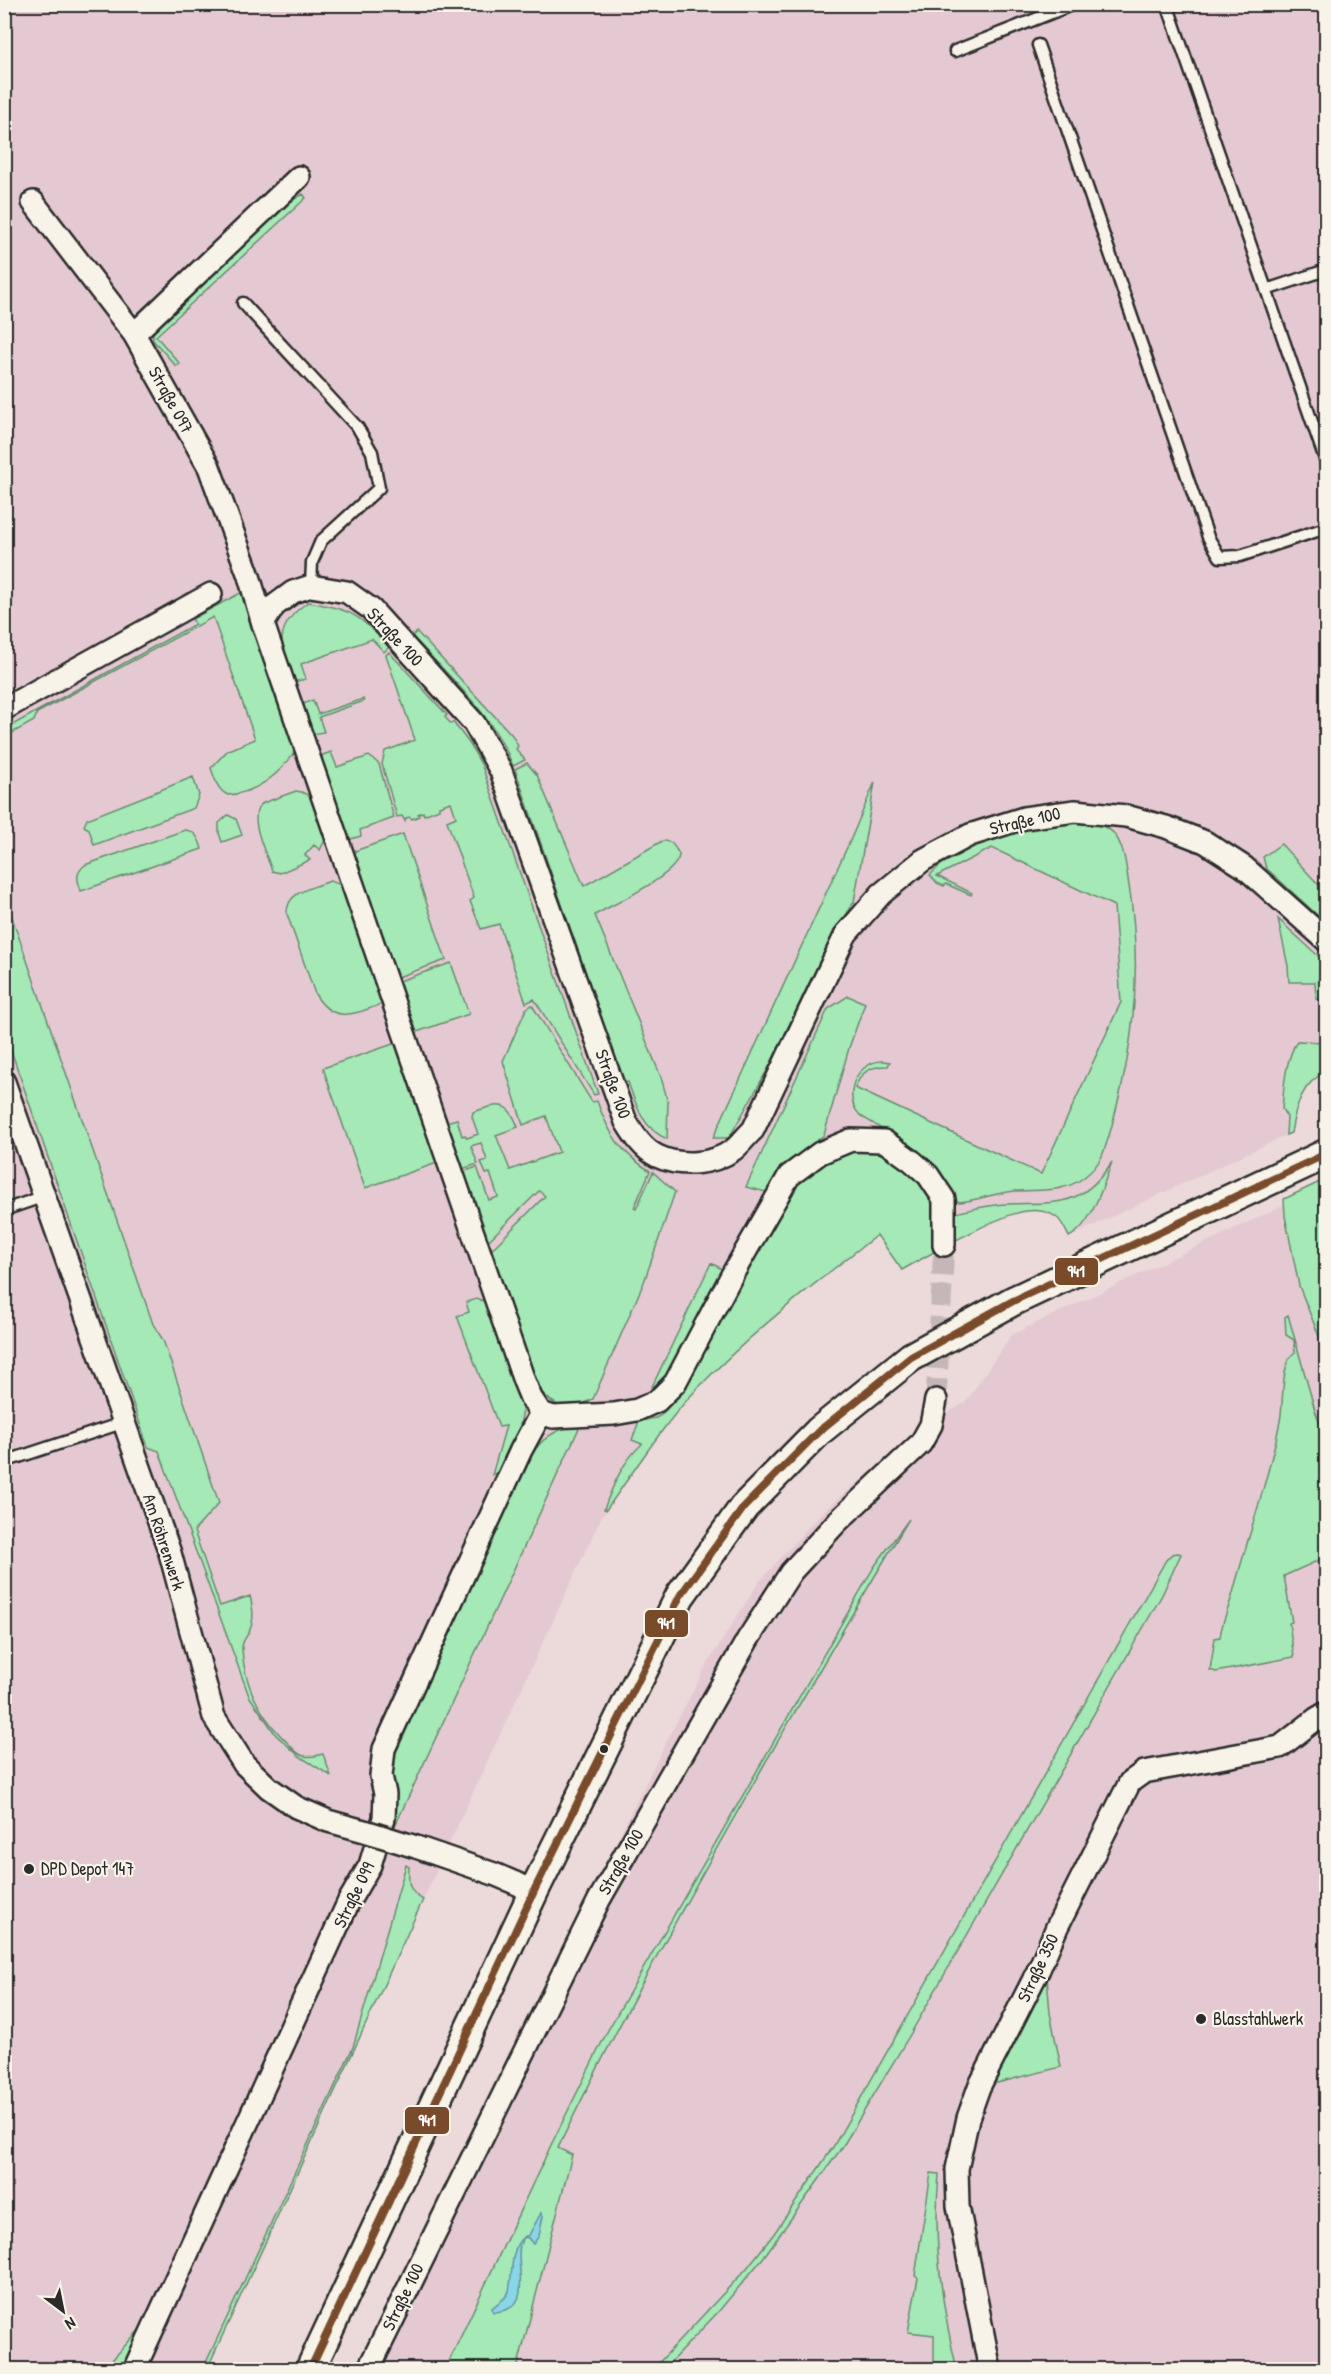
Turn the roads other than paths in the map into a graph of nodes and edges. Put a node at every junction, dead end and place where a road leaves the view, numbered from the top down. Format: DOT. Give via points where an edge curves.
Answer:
graph roads {
  1 [pos="1074,4"];
  2 [pos="1167,4"];
  3 [pos="1038,45"];
  4 [pos="955,51"];
  5 [pos="299,177"];
  6 [pos="33,202"];
  7 [pos="1326,270"];
  8 [pos="1266,290"];
  9 [pos="243,303"];
  10 [pos="134,333"];
  11 [pos="1326,462"];
  12 [pos="1326,528"];
  13 [pos="311,586"];
  14 [pos="211,594"];
  15 [pos="263,624"];
  16 [pos="4,709"];
  17 [pos="1326,940"];
  18 [pos="4,1082"];
  19 [pos="1321,1156"];
  20 [pos="46,1196"];
  21 [pos="4,1210"];
  22 [pos="944,1245"];
  23 [pos="936,1400"];
  24 [pos="541,1413"];
  25 [pos="125,1422"];
  26 [pos="4,1462"];
  27 [pos="1326,1713"];
  28 [pos="534,1891"];
  29 [pos="134,2370"];
  30 [pos="310,2370"];
  31 [pos="368,2370"];
  32 [pos="990,2370"];
  1 -- 4 [label="lane"];
  2 -- 8 [label="lane"];
  3 -- 12 [label="lane" via="1208,537 1220,557 1240,556"];
  5 -- 10 [label="street"];
  6 -- 10 [label="street, Straße 097"];
  7 -- 8 [label="lane"];
  8 -- 11 [label="lane"];
  9 -- 13 [label="lane" via="358,428 372,452 379,488 321,541 312,562"];
  10 -- 15 [label="street, Straße 097" via="209,467"];
  13 -- 15 [label="street" via="293,592 274,606"];
  13 -- 17 [label="street, Straße 100" via="347,592 371,609 474,723 501,771 626,1122 636,1139 656,1156 684,1163 711,1162 733,1150 753,1130 846,934 881,894 923,860 970,835 1024,818 1075,811 1126,816 1166,827 1205,842 1244,867"];
  14 -- 16 [label="street"];
  15 -- 24 [label="street" via="524,1381"];
  18 -- 20 [label="street, Am Röhrenwerk"];
  19 -- 28 [label="main road" via="1013,1301 911,1357 819,1431 744,1507 680,1596"];
  20 -- 21 [label="lane"];
  20 -- 25 [label="street, Am Röhrenwerk"];
  22 -- 24 [label="street" via="944,1199 928,1175 884,1141 851,1140 820,1153 789,1176 675,1383 657,1401 614,1414 553,1417"];
  23 -- 31 [label="street, Straße 100" via="931,1425 921,1443 838,1521 791,1572 748,1639 599,1900"];
  24 -- 29 [label="street, Straße 099" via="384,1749 384,1818 370,1865 344,1912"];
  25 -- 26 [label="lane"];
  25 -- 28 [label="street, Am Röhrenwerk, bridge" via="170,1553 214,1717 244,1764 269,1788 328,1821 416,1847"];
  27 -- 32 [label="street, Straße 350" via="1280,1747 1144,1772 1131,1782 979,2087 968,2118 957,2169 958,2206"];
  28 -- 30 [label="main road"];
}
